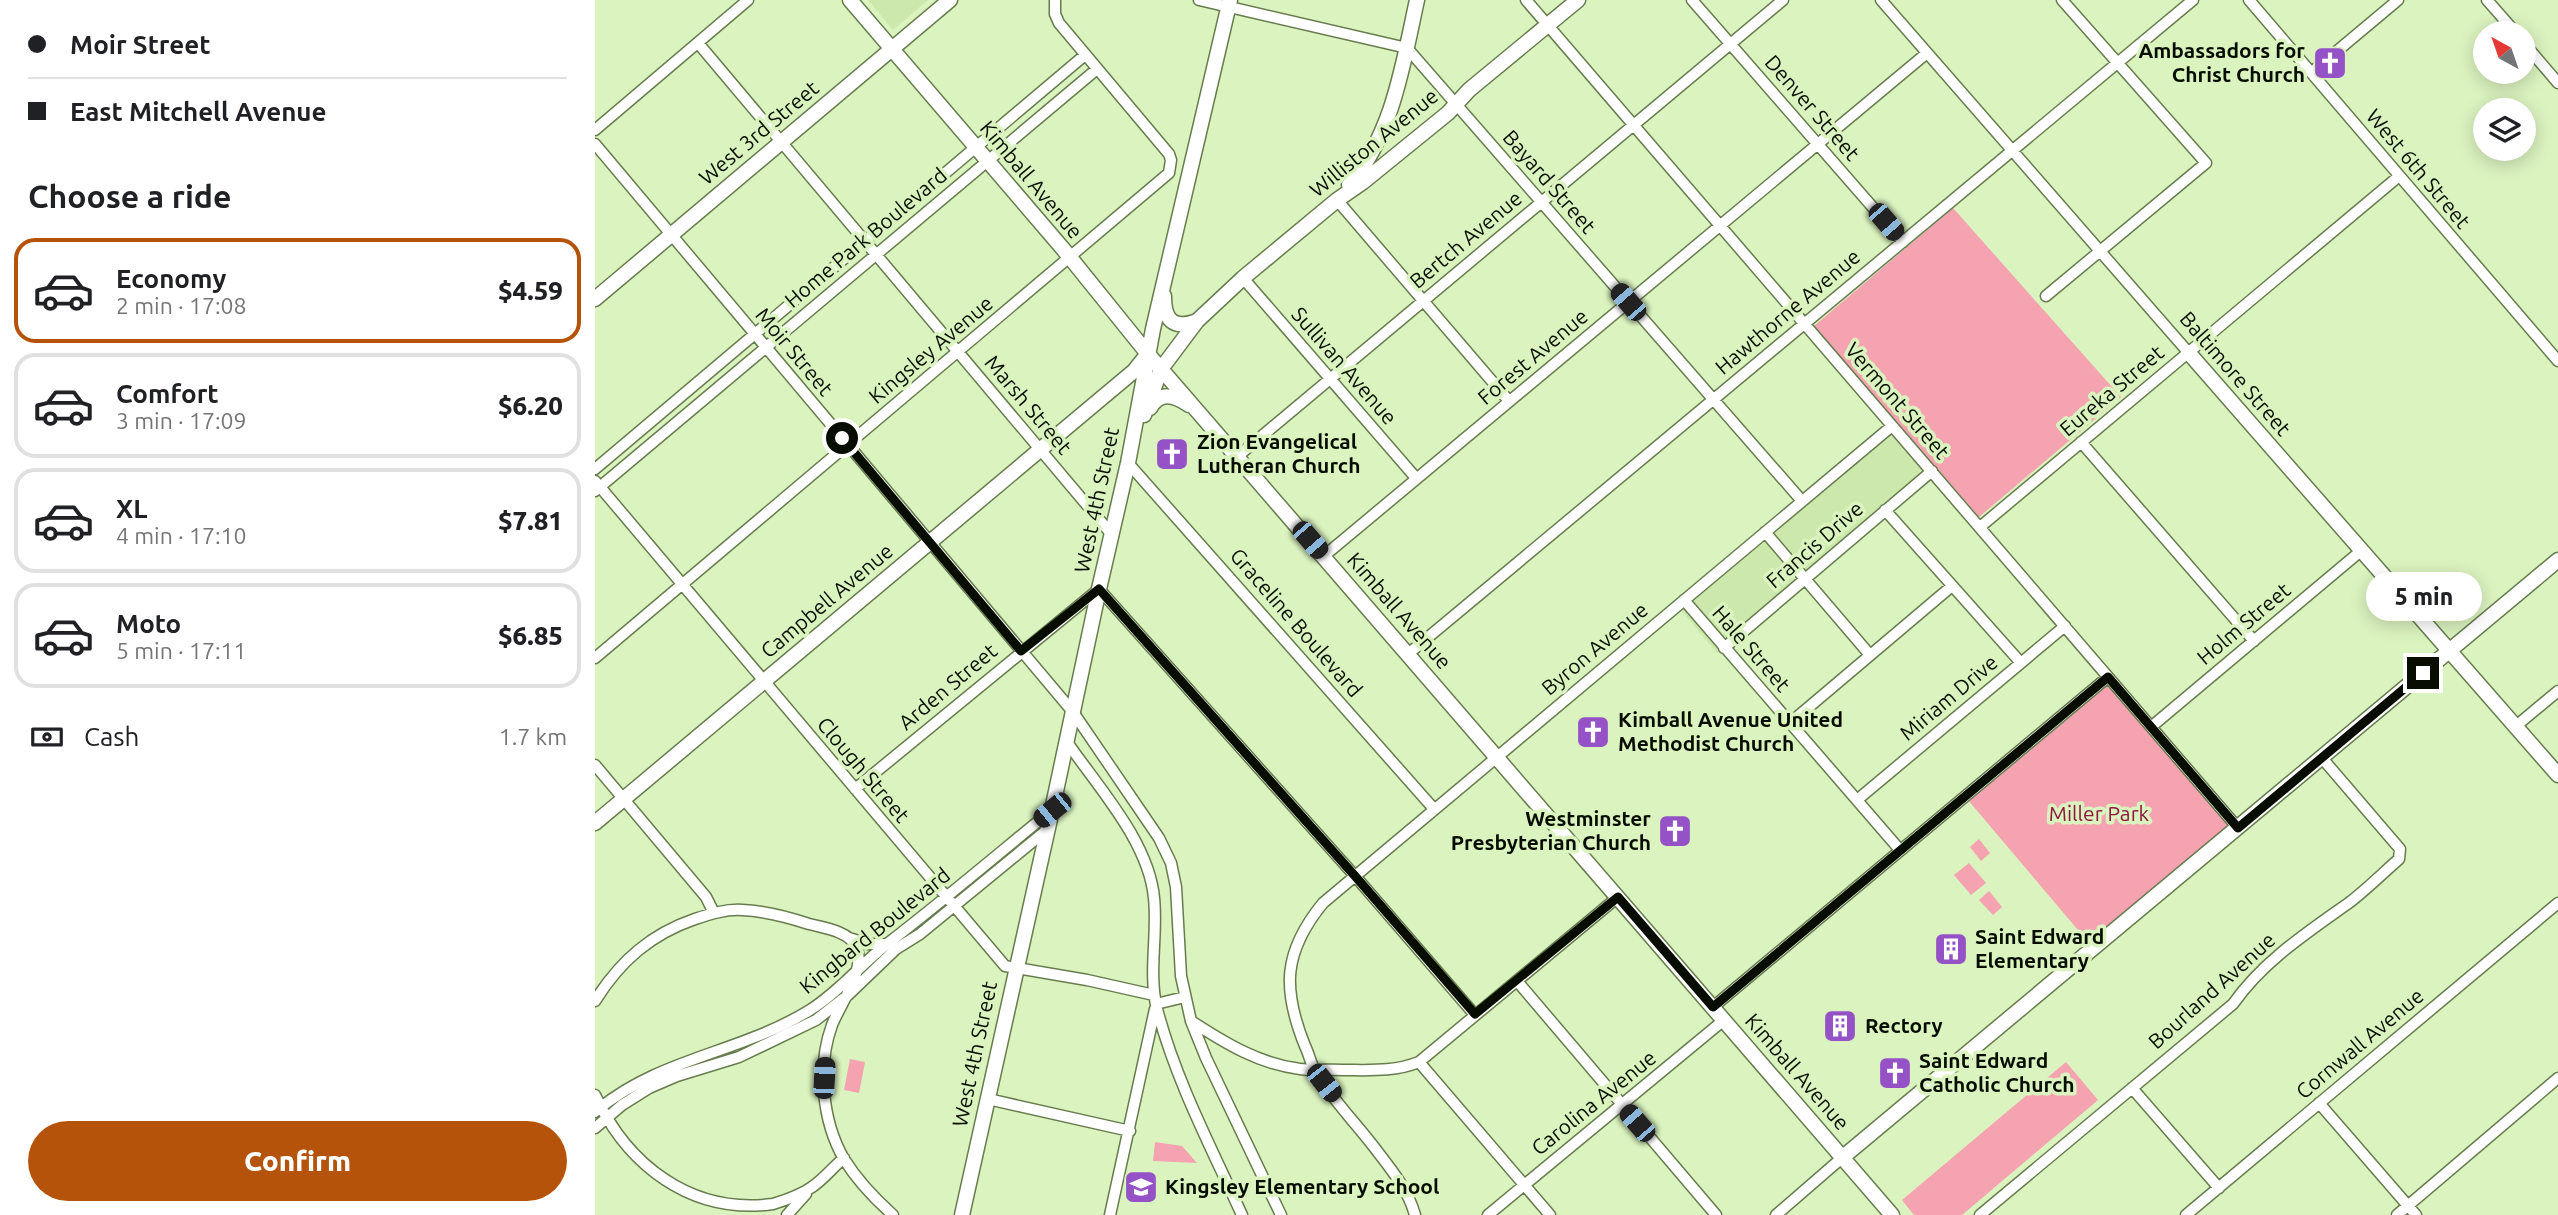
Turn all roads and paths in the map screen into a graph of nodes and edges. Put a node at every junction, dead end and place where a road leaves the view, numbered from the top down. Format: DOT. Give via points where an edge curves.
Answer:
graph roads {
  1 [pos="748,0"];
  2 [pos="850,0"];
  3 [pos="950,0"];
  4 [pos="1055,0"];
  5 [pos="1199,0"];
  6 [pos="1417,0"];
  7 [pos="1526,0"];
  8 [pos="1578,0"];
  9 [pos="1692,0"];
  10 [pos="1783,0"];
  11 [pos="1881,0"];
  12 [pos="2062,0"];
  13 [pos="2193,0"];
  14 [pos="2249,0"];
  15 [pos="2398,0"];
  16 [pos="2487,0"];
  17 [pos="1229,3"];
  18 [pos="2505,21"];
  19 [pos="1548,25"];
  20 [pos="698,43"];
  21 [pos="1730,44"];
  22 [pos="1407,48"];
  23 [pos="891,49"];
  24 [pos="1927,53"];
  25 [pos="1086,55"];
  26 [pos="2536,58"];
  27 [pos="2117,64"];
  28 [pos="1097,69"];
  29 [pos="2312,72"];
  30 [pos="2558,83"];
  31 [pos="1457,103"];
  32 [pos="1634,125"];
  33 [pos="595,130"];
  34 [pos="781,141"];
  35 [pos="595,144"];
  36 [pos="1817,144"];
  37 [pos="976,148"];
  38 [pos="2013,150"];
  39 [pos="987,161"];
  40 [pos="2398,177"];
  41 [pos="1336,200"];
  42 [pos="1542,202"];
  43 [pos="1720,226"];
  44 [pos="671,234"];
  45 [pos="865,241"];
  46 [pos="1903,242"];
  47 [pos="2100,253"];
  48 [pos="876,254"];
  49 [pos="1070,258"];
  50 [pos="1243,278"];
  51 [pos="1164,283"];
  52 [pos="2046,296"];
  53 [pos="595,299"];
  54 [pos="1423,301"];
  55 [pos="1628,302"];
  56 [pos="1197,321"];
  57 [pos="1805,324"];
  58 [pos="755,334"];
  59 [pos="765,347"];
  60 [pos="958,352"];
  61 [pos="2188,352"];
  62 [pos="1148,354"];
  63 [pos="2558,361"];
  64 [pos="1161,369"];
  65 [pos="1330,379"];
  66 [pos="1714,400"];
  67 [pos="1509,401"];
  68 [pos="1200,413"];
  69 [pos="1143,418"];
  70 [pos="1892,426"];
  71 [pos="2081,442"];
  72 [pos="848,445"];
  73 [pos="1040,449"];
  74 [pos="1238,456"];
  75 [pos="1128,463"];
  76 [pos="595,469"];
  77 [pos="1932,471"];
  78 [pos="1416,478"];
  79 [pos="597,486"];
  80 [pos="1802,501"];
  81 [pos="1885,510"];
  82 [pos="1980,527"];
  83 [pos="1765,532"];
  84 [pos="1113,536"];
  85 [pos="929,542"];
  86 [pos="2362,551"];
  87 [pos="1324,556"];
  88 [pos="2558,560"];
  89 [pos="1805,579"];
  90 [pos="682,584"];
  91 [pos="1952,586"];
  92 [pos="1099,589"];
  93 [pos="1684,600"];
  94 [pos="2065,626"];
  95 [pos="2254,641"];
  96 [pos="1724,649"];
  97 [pos="2450,650"];
  98 [pos="1021,651"];
  99 [pos="1408,654"];
  100 [pos="1870,655"];
  101 [pos="595,658"];
  102 [pos="2021,663"];
  103 [pos="2108,677"];
  104 [pos="764,681"];
  105 [pos="2558,691"];
  106 [pos="1073,712"];
  107 [pos="1790,723"];
  108 [pos="2516,726"];
  109 [pos="2151,727"];
  110 [pos="1067,742"];
  111 [pos="1496,756"];
  112 [pos="2322,758"];
  113 [pos="595,765"];
  114 [pos="2558,775"];
  115 [pos="855,789"];
  116 [pos="624,799"];
  117 [pos="1857,800"];
  118 [pos="1434,809"];
  119 [pos="1052,810"];
  120 [pos="595,823"];
  121 [pos="2238,828"];
  122 [pos="1048,829"];
  123 [pos="1901,850"];
  124 [pos="1355,876"];
  125 [pos="1618,897"];
  126 [pos="950,902"];
  127 [pos="2558,903"];
  128 [pos="713,913"];
  129 [pos="849,938"];
  130 [pos="887,944"];
  131 [pos="1016,967"];
  132 [pos="857,970"];
  133 [pos="1517,981"];
  134 [pos="848,995"];
  135 [pos="1185,997"];
  136 [pos="595,1000"];
  137 [pos="1156,1001"];
  138 [pos="1713,1007"];
  139 [pos="1475,1014"];
  140 [pos="1724,1020"];
  141 [pos="1191,1021"];
  142 [pos="805,1026"];
  143 [pos="827,1041"];
  144 [pos="1419,1062"];
  145 [pos="1315,1070"];
  146 [pos="2558,1077"];
  147 [pos="2132,1088"];
  148 [pos="595,1095"];
  149 [pos="988,1099"];
  150 [pos="2319,1103"];
  151 [pos="1621,1105"];
  152 [pos="601,1112"];
  153 [pos="595,1128"];
  154 [pos="1129,1130"];
  155 [pos="1843,1157"];
  156 [pos="843,1158"];
  157 [pos="1525,1184"];
  158 [pos="813,1187"];
  159 [pos="2219,1188"];
  160 [pos="2408,1206"];
  161 [pos="764,1212"];
  162 [pos="787,1215"];
  163 [pos="893,1215"];
  164 [pos="962,1215"];
  165 [pos="1110,1215"];
  166 [pos="1242,1215"];
  167 [pos="1281,1215"];
  168 [pos="1415,1215"];
  169 [pos="1488,1215"];
  170 [pos="1550,1215"];
  171 [pos="1716,1215"];
  172 [pos="1776,1215"];
  173 [pos="1892,1215"];
  174 [pos="1980,1215"];
  175 [pos="2186,1215"];
  176 [pos="2397,1215"];
  177 [pos="2416,1215"];
  1 -- 20 [label="street"];
  2 -- 23 [label="main road, Kimball Avenue"];
  3 -- 23 [label="main road, West 3rd Street"];
  4 -- 25 [label="street" via="1059,23"];
  5 -- 17 [label="street"];
  6 -- 22 [label="main road"];
  7 -- 19 [label="street, Vermont Street"];
  8 -- 19 [label="main road, Williston Avenue"];
  9 -- 21 [label="street, Denver Street"];
  10 -- 21 [label="street, Bertch Avenue"];
  11 -- 24 [label="street, Baltimore Street"];
  12 -- 27 [label="street"];
  13 -- 27 [label="street, Hawthorne Avenue"];
  14 -- 29 [label="street, West 6th Street"];
  15 -- 29 [label="street"];
  16 -- 18 [label="street"];
  17 -- 22 [label="street"];
  17 -- 51 [label="main road, West 4th Street"];
  19 -- 31 [label="main road, Williston Avenue"];
  19 -- 32 [label="street, Vermont Street"];
  20 -- 33 [label="street"];
  20 -- 34 [label="street, Marsh Street"];
  21 -- 32 [label="street, Bertch Avenue"];
  21 -- 36 [label="street, Denver Street"];
  22 -- 31 [label="street, Bayard Street"];
  22 -- 41 [label="main road" via="1378,140"];
  23 -- 34 [label="main road, West 3rd Street"];
  23 -- 37 [label="main road, Kimball Avenue"];
  24 -- 36 [label="street, Forest Avenue"];
  24 -- 38 [label="street, Baltimore Street"];
  25 -- 28 [label="street"];
  25 -- 37 [label="street, Home Park Boulevard"];
  26 -- 30 [label="street"];
  27 -- 38 [label="street, Hawthorne Avenue"];
  27 -- 47 [label="street" via="2206,163"];
  28 -- 39 [label="street, Home Park Boulevard"];
  28 -- 49 [label="street, Kingsley Avenue" via="1169,153 1171,166 1164,179"];
  29 -- 40 [label="street, West 6th Street"];
  31 -- 41 [label="main road, Williston Avenue"];
  31 -- 42 [label="street, Bayard Street"];
  32 -- 42 [label="street, Bertch Avenue"];
  32 -- 43 [label="street, Vermont Street"];
  34 -- 44 [label="main road, West 3rd Street"];
  34 -- 45 [label="street, Marsh Street"];
  35 -- 44 [label="street, Moir Street"];
  36 -- 43 [label="street, Forest Avenue"];
  36 -- 46 [label="street, Denver Street"];
  37 -- 39 [label="main road, Kimball Avenue"];
  37 -- 45 [label="street, Home Park Boulevard"];
  38 -- 46 [label="street, Hawthorne Avenue"];
  38 -- 47 [label="street, Baltimore Street"];
  39 -- 48 [label="street, Home Park Boulevard"];
  39 -- 49 [label="main road, Kimball Avenue"];
  40 -- 61 [label="street, Eureka Street"];
  40 -- 63 [label="street, West 6th Street"];
  41 -- 50 [label="main road, Williston Avenue"];
  41 -- 54 [label="street"];
  42 -- 54 [label="street, Bertch Avenue"];
  42 -- 55 [label="street, Bayard Street"];
  43 -- 55 [label="street, Forest Avenue"];
  43 -- 57 [label="street, Vermont Street"];
  44 -- 53 [label="main road, West 3rd Street"];
  44 -- 58 [label="street, Moir Street"];
  45 -- 48 [label="street, Marsh Street"];
  45 -- 58 [label="street, Home Park Boulevard"];
  46 -- 57 [label="street, Hawthorne Avenue"];
  47 -- 52 [label="street"];
  47 -- 61 [label="street, Baltimore Street"];
  48 -- 59 [label="street, Home Park Boulevard"];
  48 -- 60 [label="street, Marsh Street"];
  49 -- 60 [label="street, Kingsley Avenue"];
  49 -- 62 [label="main road, Kimball Avenue"];
  50 -- 56 [label="main road, Williston Avenue"];
  50 -- 65 [label="street, Sullivan Avenue"];
  51 -- 56 [label="main road" via="1169,318 1180,325"];
  51 -- 62 [label="main road, West 4th Street"];
  54 -- 65 [label="street, Bertch Avenue"];
  54 -- 67 [label="street"];
  55 -- 66 [label="street, Bayard Street"];
  55 -- 67 [label="street, Forest Avenue"];
  56 -- 64 [label="main road, Williston Avenue"];
  57 -- 66 [label="street, Hawthorne Avenue"];
  57 -- 70 [label="street, Vermont Street"];
  58 -- 59 [label="street, Moir Street"];
  58 -- 76 [label="street, Home Park Boulevard"];
  59 -- 72 [label="street, Moir Street"];
  59 -- 79 [label="street, Home Park Boulevard"];
  60 -- 72 [label="street, Kingsley Avenue"];
  60 -- 73 [label="street, Marsh Street"];
  61 -- 71 [label="street, Eureka Street"];
  61 -- 86 [label="main road, Baltimore Street"];
  62 -- 64 [label="main road, Kimball Avenue"];
  62 -- 73 [label="main road, Campbell Avenue" via="1134,371"];
  62 -- 75 [label="main road, West 4th Street"];
  64 -- 68 [label="main road, Kimball Avenue"];
  64 -- 69 [label="main road, Williston Avenue"];
  65 -- 74 [label="street, Bertch Avenue"];
  65 -- 78 [label="street, Sullivan Avenue"];
  66 -- 80 [label="street, Bayard Street"];
  66 -- 99 [label="street, Hawthorne Avenue"];
  67 -- 78 [label="street, Forest Avenue"];
  68 -- 69 [label="main road" via="1166,396 1154,402"];
  68 -- 74 [label="main road, Kimball Avenue"];
  69 -- 75 [label="main road, Williston Avenue"];
  70 -- 77 [label="street, Vermont Street"];
  70 -- 80 [label="street, Byron Avenue"];
  71 -- 82 [label="street, Eureka Street"];
  71 -- 95 [label="street"];
  72 -- 85 [label="street, Moir Street"];
  72 -- 90 [label="street, Kingsley Avenue"];
  73 -- 84 [label="street, Marsh Street"];
  73 -- 85 [label="main road, Campbell Avenue"];
  74 -- 87 [label="main road, Kimball Avenue"];
  75 -- 84 [label="main road, West 4th Street"];
  75 -- 118 [label="street, Graceline Boulevard"];
  77 -- 81 [label="street, Francis Drive"];
  77 -- 82 [label="street, Vermont Street"];
  78 -- 87 [label="street, Forest Avenue"];
  79 -- 90 [label="street, Clough Street"];
  80 -- 83 [label="street, Byron Avenue"];
  81 -- 89 [label="street, Francis Drive"];
  81 -- 91 [label="street"];
  82 -- 94 [label="street, Vermont Street"];
  83 -- 89 [label="street"];
  83 -- 93 [label="street, Byron Avenue"];
  84 -- 92 [label="main road, West 4th Street"];
  85 -- 98 [label="street, Moir Street"];
  85 -- 104 [label="main road, Campbell Avenue"];
  86 -- 95 [label="street, Holm Street"];
  86 -- 97 [label="main road, Baltimore Street"];
  87 -- 99 [label="main road, Kimball Avenue"];
  88 -- 97 [label="main road"];
  89 -- 96 [label="street, Francis Drive"];
  89 -- 100 [label="street"];
  90 -- 101 [label="street, Kingsley Avenue"];
  90 -- 104 [label="street, Clough Street"];
  91 -- 100 [label="street"];
  91 -- 102 [label="street"];
  92 -- 98 [label="street, Arden Street"];
  92 -- 106 [label="main road, West 4th Street"];
  92 -- 124 [label="street"];
  93 -- 96 [label="street, Hale Street"];
  93 -- 111 [label="street, Byron Avenue"];
  94 -- 102 [label="street, Miriam Drive"];
  94 -- 103 [label="street, Vermont Street"];
  95 -- 109 [label="street, Holm Street"];
  96 -- 107 [label="street, Hale Street"];
  97 -- 108 [label="main road, Baltimore Street"];
  97 -- 112 [label="main road"];
  98 -- 106 [label="street, Moir Street"];
  98 -- 115 [label="street, Arden Street"];
  99 -- 111 [label="main road, Kimball Avenue"];
  100 -- 107 [label="street"];
  102 -- 117 [label="street, Miriam Drive"];
  103 -- 109 [label="street, Vermont Street"];
  103 -- 123 [label="street"];
  104 -- 115 [label="street, Clough Street"];
  104 -- 116 [label="main road, Campbell Avenue"];
  105 -- 108 [label="street"];
  106 -- 110 [label="main road, West 4th Street"];
  106 -- 135 [label="street, Moir Street" via="1148,821 1171,863"];
  107 -- 117 [label="street, Hale Street"];
  108 -- 114 [label="main road, Baltimore Street"];
  109 -- 121 [label="street, Vermont Street"];
  110 -- 119 [label="main road, West 4th Street"];
  110 -- 137 [label="street" via="1125,825 1148,868 1155,910 1152,974"];
  111 -- 118 [label="street, Byron Avenue"];
  111 -- 125 [label="main road, Kimball Avenue"];
  112 -- 121 [label="main road"];
  112 -- 147 [label="street, Bourland Avenue" via="2400,849 2399,859 2249,981 2233,1004"];
  113 -- 116 [label="street"];
  115 -- 126 [label="street, Clough Street"];
  116 -- 120 [label="main road, Campbell Avenue"];
  116 -- 128 [label="street" via="706,897"];
  117 -- 123 [label="street, Hale Street"];
  118 -- 124 [label="street, Byron Avenue"];
  119 -- 122 [label="main road, West 4th Street"];
  119 -- 126 [label="street, Kingbard Boulevard"];
  121 -- 155 [label="main road"];
  122 -- 126 [label="street, Kingbard Boulevard"];
  122 -- 131 [label="main road, West 4th Street"];
  123 -- 138 [label="street"];
  124 -- 139 [label="street"];
  124 -- 145 [label="street, Byron Avenue" via="1323,903 1300,937 1290,977 1294,1018"];
  125 -- 133 [label="street"];
  125 -- 138 [label="main road, Kimball Avenue"];
  126 -- 130 [label="street, Kingbard Boulevard"];
  126 -- 131 [label="street, Clough Street" via="1005,966"];
  126 -- 134 [label="street, Kingbard Boulevard"];
  127 -- 150 [label="street, Cornwall Avenue"];
  128 -- 129 [label="street" via="765,913"];
  128 -- 136 [label="street" via="654,936 619,967"];
  129 -- 130 [label="street"];
  129 -- 132 [label="street" via="857,949"];
  130 -- 132 [label="street, Kingbard Boulevard"];
  131 -- 137 [label="street, Clough Street" via="1087,980"];
  131 -- 149 [label="main road, West 4th Street"];
  132 -- 134 [label="street"];
  132 -- 152 [label="street, Kingbard Boulevard" via="825,1000 791,1020 659,1071 630,1086"];
  133 -- 139 [label="street"];
  133 -- 151 [label="street"];
  134 -- 142 [label="street, Kingbard Boulevard"];
  134 -- 143 [label="street"];
  135 -- 137 [label="street"];
  135 -- 141 [label="street, Moir Street"];
  137 -- 154 [label="street"];
  137 -- 166 [label="street" via="1175,1065"];
  138 -- 140 [label="main road, Kimball Avenue"];
  139 -- 144 [label="street"];
  140 -- 151 [label="street, Carolina Avenue"];
  140 -- 155 [label="main road, Kimball Avenue"];
  141 -- 145 [label="street" via="1255,1058"];
  141 -- 167 [label="street, Moir Street"];
  142 -- 143 [label="street" via="817,1027"];
  142 -- 152 [label="street, Kingbard Boulevard" via="739,1057 663,1080"];
  143 -- 156 [label="street" via="827,1112"];
  144 -- 145 [label="street" via="1396,1069"];
  144 -- 157 [label="street"];
  145 -- 168 [label="street, Byron Avenue" via="1400,1182"];
  146 -- 160 [label="street"];
  147 -- 159 [label="street"];
  147 -- 174 [label="street, Bourland Avenue"];
  148 -- 152 [label="street"];
  149 -- 154 [label="street"];
  149 -- 164 [label="main road, West 4th Street"];
  150 -- 159 [label="street, Cornwall Avenue"];
  150 -- 160 [label="street"];
  151 -- 157 [label="street, Carolina Avenue"];
  151 -- 171 [label="street"];
  152 -- 153 [label="street, Kingbard Boulevard"];
  152 -- 161 [label="street" via="641,1166 679,1195 712,1207"];
  154 -- 165 [label="street"];
  155 -- 172 [label="street"];
  155 -- 173 [label="main road, Kimball Avenue"];
  156 -- 158 [label="street"];
  156 -- 163 [label="street"];
  157 -- 169 [label="street, Carolina Avenue"];
  157 -- 170 [label="street"];
  158 -- 161 [label="street"];
  158 -- 162 [label="street"];
  159 -- 175 [label="street, Cornwall Avenue"];
  160 -- 176 [label="street"];
  160 -- 177 [label="street"];
}
